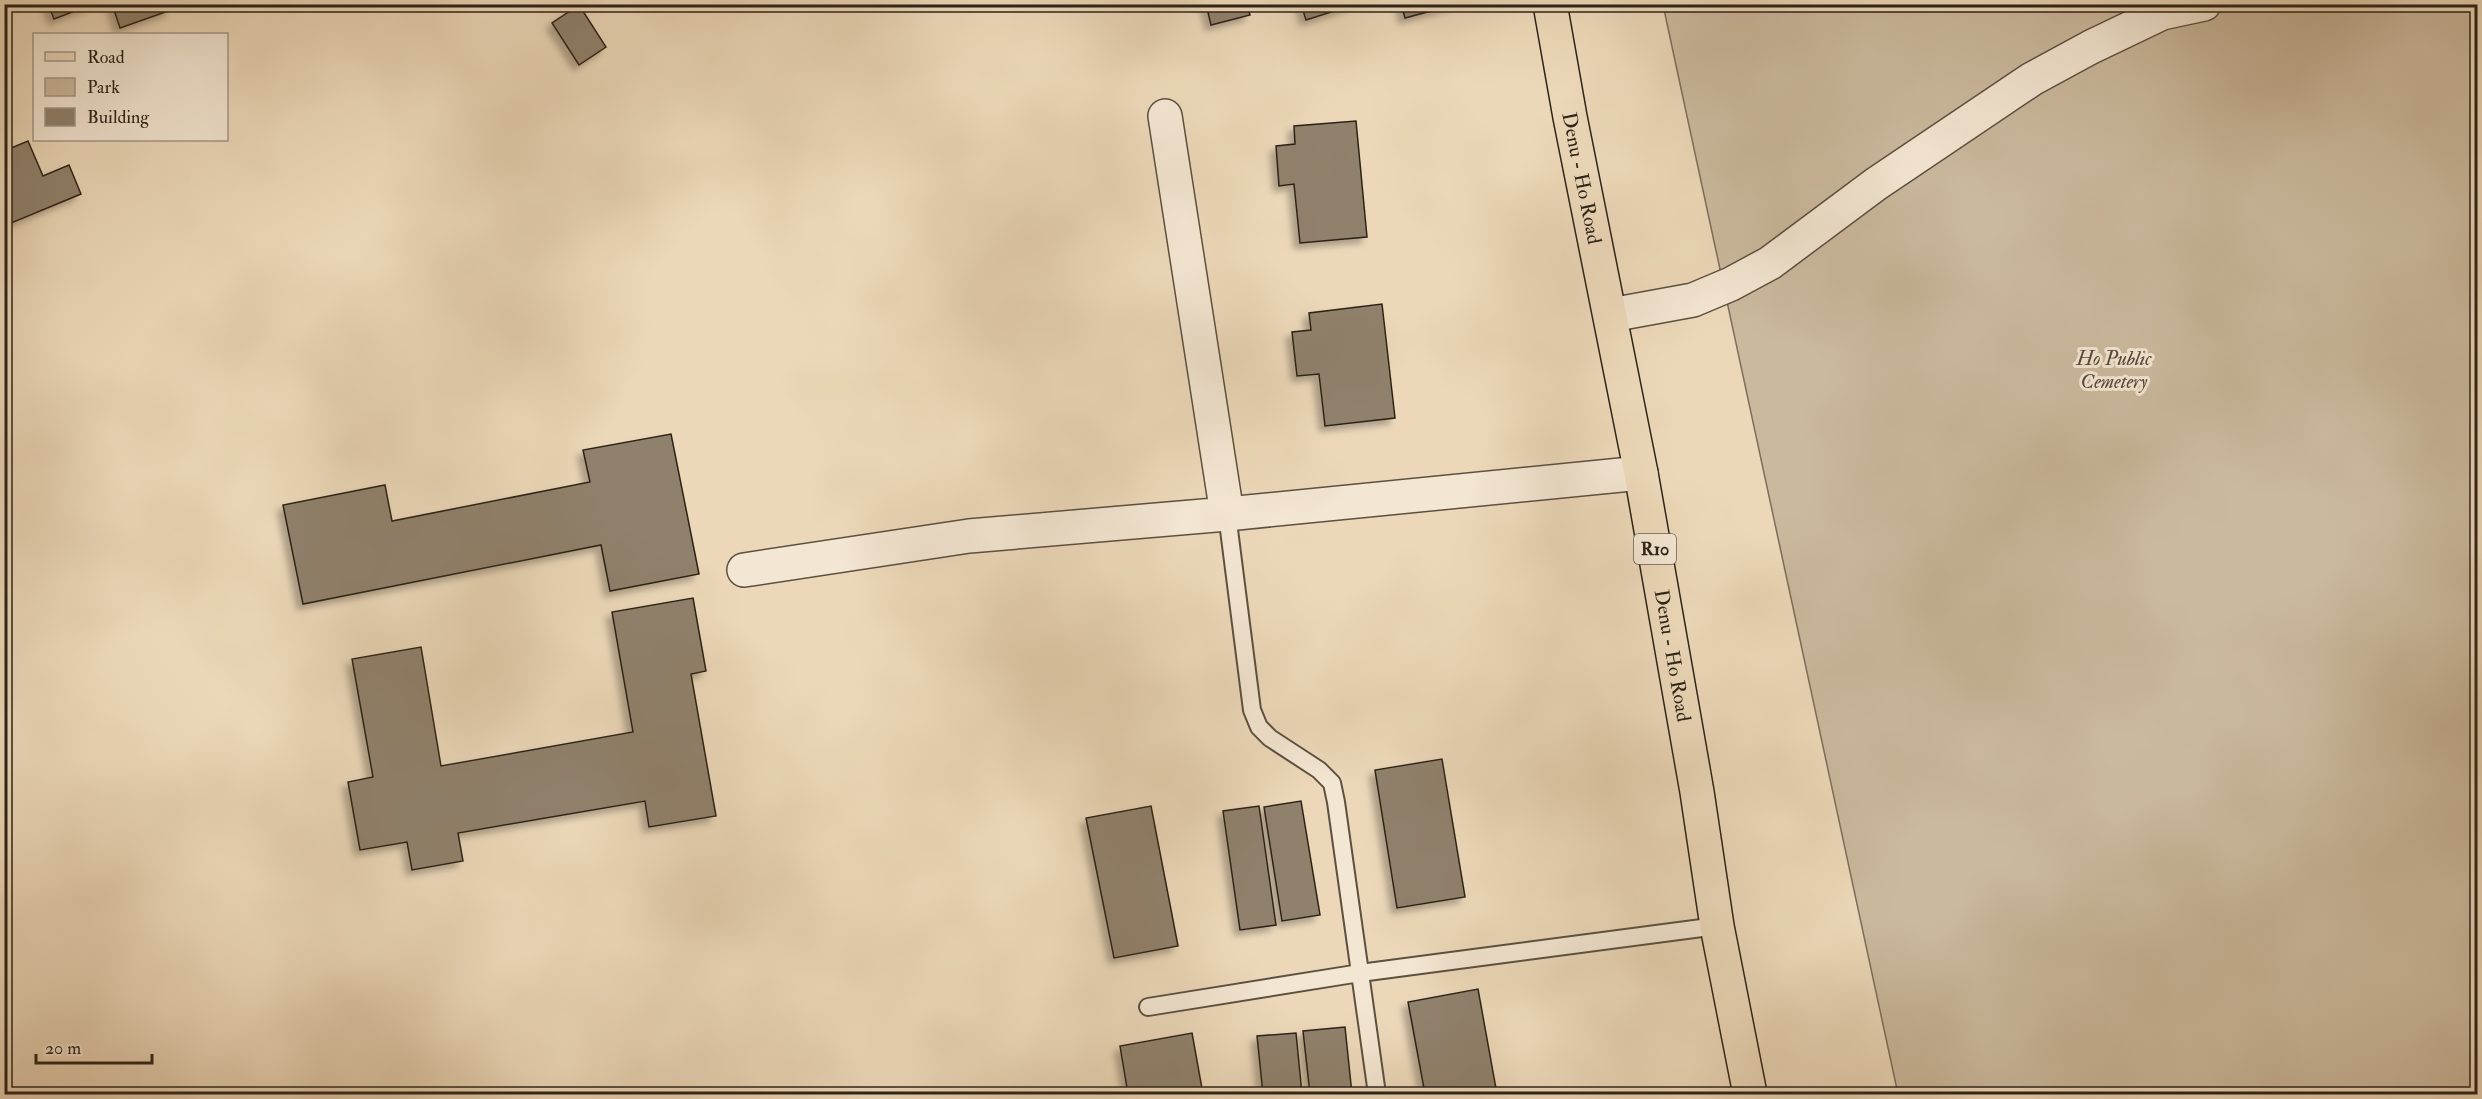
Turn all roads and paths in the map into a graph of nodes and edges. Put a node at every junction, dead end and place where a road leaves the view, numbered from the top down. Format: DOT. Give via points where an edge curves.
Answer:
graph roads {
  1 [pos="1550,4"];
  2 [pos="2204,4"];
  3 [pos="1165,116"];
  4 [pos="1611,315"];
  5 [pos="1641,473"];
  6 [pos="1227,514"];
  7 [pos="744,570"];
  8 [pos="1717,926"];
  9 [pos="1360,973"];
  10 [pos="1148,1007"];
  11 [pos="1377,1095"];
  12 [pos="1750,1095"];
  1 -- 4 [label="main road, Denu - Ho Road / R10"];
  2 -- 4 [label="street" via="2162,13 2032,79 1876,184 1770,263 1731,284 1693,300"];
  3 -- 6 [label="street"];
  4 -- 5 [label="main road, Denu - Ho Road / R10"];
  5 -- 6 [label="street"];
  5 -- 8 [label="main road, Denu - Ho Road / R10"];
  6 -- 7 [label="street" via="969,536"];
  6 -- 9 [label="lane" via="1252,710 1259,727 1270,738 1332,783"];
  8 -- 9 [label="lane"];
  8 -- 12 [label="main road, Denu - Ho Road / R10"];
  9 -- 10 [label="lane"];
  9 -- 11 [label="lane"];
}
